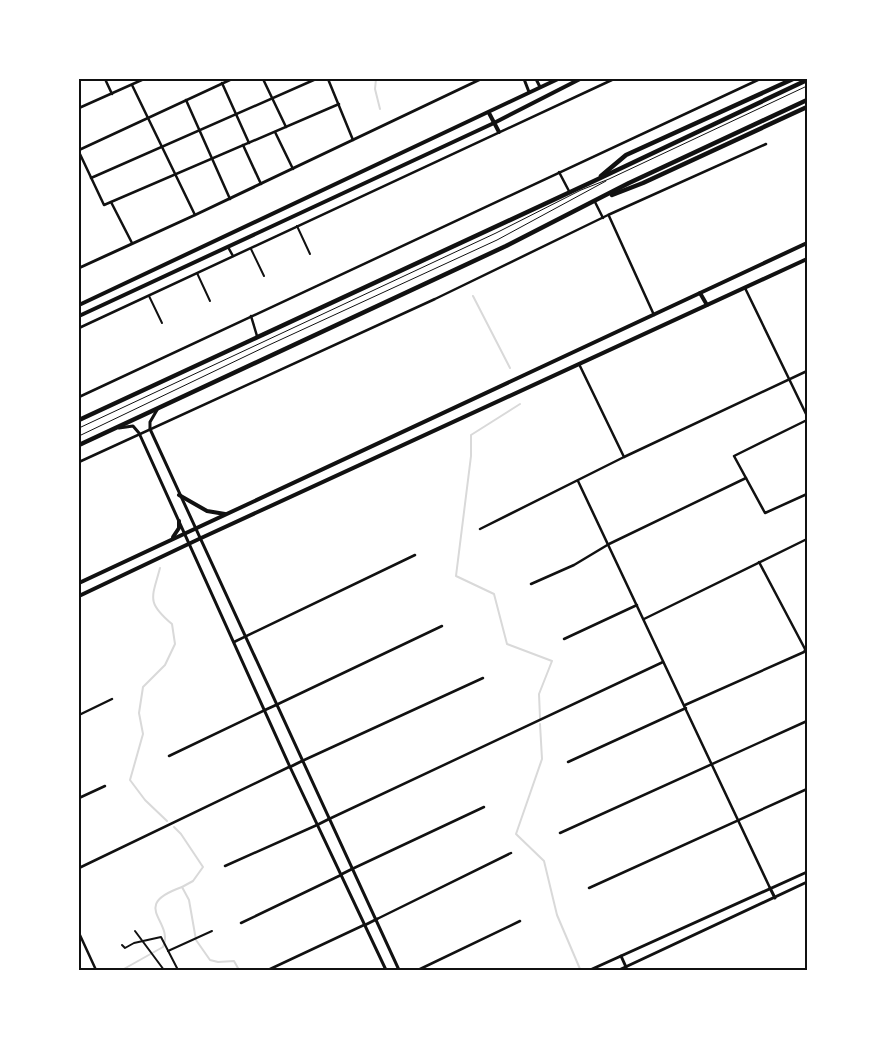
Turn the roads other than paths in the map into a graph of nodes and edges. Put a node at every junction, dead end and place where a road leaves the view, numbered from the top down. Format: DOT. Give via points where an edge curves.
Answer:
graph roads {
  1 [pos="105,79"];
  2 [pos="144,79"];
  3 [pos="232,79"];
  4 [pos="263,79"];
  5 [pos="316,79"];
  6 [pos="328,79"];
  7 [pos="481,79"];
  8 [pos="524,79"];
  9 [pos="536,79"];
  10 [pos="558,79"];
  11 [pos="580,79"];
  12 [pos="614,79"];
  13 [pos="760,79"];
  14 [pos="792,79"];
  15 [pos="807,80"];
  16 [pos="222,83"];
  17 [pos="132,85"];
  18 [pos="807,86"];
  19 [pos="540,87"];
  20 [pos="529,92"];
  21 [pos="112,94"];
  22 [pos="272,98"];
  23 [pos="186,100"];
  24 [pos="807,100"];
  25 [pos="339,104"];
  26 [pos="79,107"];
  27 [pos="807,108"];
  28 [pos="489,113"];
  29 [pos="236,114"];
  30 [pos="149,117"];
  31 [pos="494,123"];
  32 [pos="286,127"];
  33 [pos="200,130"];
  34 [pos="275,132"];
  35 [pos="499,132"];
  36 [pos="354,140"];
  37 [pos="248,143"];
  38 [pos="766,144"];
  39 [pos="243,145"];
  40 [pos="162,147"];
  41 [pos="79,151"];
  42 [pos="212,159"];
  43 [pos="293,169"];
  44 [pos="559,172"];
  45 [pos="176,174"];
  46 [pos="91,178"];
  47 [pos="609,179"];
  48 [pos="594,181"];
  49 [pos="261,184"];
  50 [pos="570,193"];
  51 [pos="230,199"];
  52 [pos="597,201"];
  53 [pos="111,202"];
  54 [pos="195,215"];
  55 [pos="608,215"];
  56 [pos="603,218"];
  57 [pos="297,226"];
  58 [pos="226,236"];
  59 [pos="132,243"];
  60 [pos="807,244"];
  61 [pos="229,246"];
  62 [pos="251,248"];
  63 [pos="310,254"];
  64 [pos="233,256"];
  65 [pos="807,259"];
  66 [pos="79,268"];
  67 [pos="197,273"];
  68 [pos="264,276"];
  69 [pos="745,288"];
  70 [pos="700,293"];
  71 [pos="149,295"];
  72 [pos="210,301"];
  73 [pos="79,305"];
  74 [pos="707,305"];
  75 [pos="654,314"];
  76 [pos="80,315"];
  77 [pos="251,316"];
  78 [pos="162,323"];
  79 [pos="79,328"];
  80 [pos="257,336"];
  81 [pos="579,364"];
  82 [pos="807,371"];
  83 [pos="788,380"];
  84 [pos="79,396"];
  85 [pos="157,410"];
  86 [pos="807,416"];
  87 [pos="79,420"];
  88 [pos="807,420"];
  89 [pos="79,428"];
  90 [pos="114,428"];
  91 [pos="150,429"];
  92 [pos="139,433"];
  93 [pos="79,436"];
  94 [pos="79,445"];
  95 [pos="624,456"];
  96 [pos="79,462"];
  97 [pos="746,478"];
  98 [pos="578,481"];
  99 [pos="807,494"];
  100 [pos="180,495"];
  101 [pos="225,514"];
  102 [pos="179,521"];
  103 [pos="195,528"];
  104 [pos="480,529"];
  105 [pos="184,533"];
  106 [pos="199,539"];
  107 [pos="807,539"];
  108 [pos="168,541"];
  109 [pos="189,543"];
  110 [pos="609,544"];
  111 [pos="415,555"];
  112 [pos="759,562"];
  113 [pos="79,583"];
  114 [pos="531,584"];
  115 [pos="79,596"];
  116 [pos="637,605"];
  117 [pos="644,619"];
  118 [pos="442,626"];
  119 [pos="244,637"];
  120 [pos="564,639"];
  121 [pos="234,642"];
  122 [pos="806,648"];
  123 [pos="663,662"];
  124 [pos="482,678"];
  125 [pos="112,699"];
  126 [pos="276,705"];
  127 [pos="685,706"];
  128 [pos="265,710"];
  129 [pos="79,715"];
  130 [pos="807,721"];
  131 [pos="169,756"];
  132 [pos="302,761"];
  133 [pos="568,762"];
  134 [pos="712,764"];
  135 [pos="290,767"];
  136 [pos="105,786"];
  137 [pos="807,788"];
  138 [pos="79,798"];
  139 [pos="484,807"];
  140 [pos="329,820"];
  141 [pos="738,820"];
  142 [pos="319,824"];
  143 [pos="560,833"];
  144 [pos="512,853"];
  145 [pos="225,866"];
  146 [pos="79,868"];
  147 [pos="352,869"];
  148 [pos="807,872"];
  149 [pos="342,874"];
  150 [pos="807,882"];
  151 [pos="589,888"];
  152 [pos="770,888"];
  153 [pos="775,898"];
  154 [pos="377,919"];
  155 [pos="520,921"];
  156 [pos="241,923"];
  157 [pos="365,925"];
  158 [pos="212,930"];
  159 [pos="135,931"];
  160 [pos="79,933"];
  161 [pos="144,942"];
  162 [pos="122,944"];
  163 [pos="168,951"];
  164 [pos="621,956"];
  165 [pos="626,967"];
  166 [pos="96,970"];
  167 [pos="164,970"];
  168 [pos="178,970"];
  169 [pos="268,970"];
  170 [pos="386,970"];
  171 [pos="399,970"];
  172 [pos="418,970"];
  173 [pos="590,970"];
  174 [pos="619,970"];
  1 -- 21 [label="street"];
  2 -- 17 [label="street"];
  3 -- 16 [label="street"];
  4 -- 22 [label="street"];
  5 -- 22 [label="street"];
  6 -- 25 [label="street"];
  7 -- 36 [label="street"];
  8 -- 20 [label="street"];
  9 -- 19 [label="street"];
  10 -- 19 [label="main road"];
  11 -- 31 [label="main road"];
  12 -- 35 [label="street"];
  13 -- 44 [label="street"];
  14 -- 48 [label="main road" via="626,155"];
  15 -- 48 [label="main road"];
  16 -- 23 [label="street"];
  16 -- 29 [label="street"];
  17 -- 21 [label="street"];
  17 -- 30 [label="street"];
  18 -- 47 [label="lane"];
  19 -- 20 [label="main road"];
  20 -- 28 [label="main road"];
  21 -- 26 [label="street"];
  22 -- 29 [label="street"];
  22 -- 32 [label="street"];
  23 -- 30 [label="street"];
  23 -- 33 [label="street"];
  24 -- 52 [label="main road"];
  25 -- 32 [label="street"];
  25 -- 36 [label="street"];
  27 -- 52 [label="main road"];
  28 -- 31 [label="main road"];
  28 -- 58 [label="main road"];
  29 -- 33 [label="street"];
  29 -- 37 [label="street"];
  30 -- 40 [label="street"];
  30 -- 41 [label="street"];
  31 -- 35 [label="main road"];
  31 -- 61 [label="main road"];
  32 -- 34 [label="street"];
  33 -- 40 [label="street"];
  33 -- 42 [label="street"];
  34 -- 37 [label="street"];
  34 -- 43 [label="street"];
  35 -- 57 [label="street"];
  36 -- 43 [label="street"];
  37 -- 39 [label="street"];
  38 -- 55 [label="street"];
  39 -- 42 [label="street"];
  39 -- 49 [label="street"];
  40 -- 45 [label="street"];
  40 -- 46 [label="street"];
  41 -- 46 [label="street"];
  42 -- 45 [label="street"];
  42 -- 51 [label="street"];
  43 -- 49 [label="street"];
  44 -- 50 [label="street"];
  44 -- 77 [label="street"];
  45 -- 53 [label="street"];
  45 -- 54 [label="street"];
  46 -- 53 [label="street" via="104,205"];
  47 -- 89 [label="lane"];
  47 -- 93 [label="lane" via="489,244"];
  48 -- 50 [label="main road"];
  49 -- 51 [label="street"];
  50 -- 80 [label="main road"];
  51 -- 54 [label="street"];
  52 -- 56 [label="street"];
  52 -- 85 [label="main road"];
  53 -- 59 [label="street"];
  54 -- 59 [label="street"];
  55 -- 56 [label="street"];
  55 -- 75 [label="street"];
  56 -- 91 [label="street"];
  57 -- 62 [label="street"];
  57 -- 63 [label="street"];
  58 -- 61 [label="main road"];
  58 -- 73 [label="main road"];
  59 -- 66 [label="street"];
  60 -- 70 [label="main road"];
  61 -- 64 [label="street"];
  61 -- 76 [label="main road"];
  62 -- 64 [label="street"];
  62 -- 68 [label="street"];
  64 -- 67 [label="street"];
  65 -- 69 [label="main road"];
  67 -- 71 [label="street"];
  67 -- 72 [label="street"];
  69 -- 74 [label="main road"];
  69 -- 83 [label="street"];
  70 -- 74 [label="main road"];
  70 -- 75 [label="main road"];
  71 -- 78 [label="street"];
  71 -- 79 [label="street"];
  74 -- 81 [label="main road"];
  75 -- 101 [label="main road"];
  77 -- 80 [label="street"];
  77 -- 84 [label="street"];
  80 -- 87 [label="main road"];
  81 -- 95 [label="street"];
  81 -- 106 [label="main road"];
  82 -- 83 [label="street"];
  83 -- 86 [label="street"];
  83 -- 95 [label="street"];
  85 -- 90 [label="main road"];
  85 -- 91 [label="street"];
  88 -- 97 [label="street" via="734,454"];
  90 -- 92 [label="street" via="133,426"];
  90 -- 94 [label="main road"];
  91 -- 92 [label="street"];
  91 -- 100 [label="street"];
  92 -- 96 [label="street"];
  92 -- 102 [label="street"];
  95 -- 98 [label="street"];
  97 -- 99 [label="street" via="765,513"];
  97 -- 110 [label="street"];
  98 -- 104 [label="street"];
  98 -- 110 [label="street"];
  100 -- 101 [label="main road" via="207,511"];
  100 -- 103 [label="street"];
  101 -- 103 [label="main road"];
  102 -- 105 [label="street"];
  102 -- 108 [label="main road" via="177,532"];
  103 -- 105 [label="main road"];
  103 -- 106 [label="street"];
  105 -- 108 [label="main road"];
  105 -- 109 [label="street"];
  106 -- 109 [label="main road"];
  106 -- 119 [label="street"];
  107 -- 112 [label="street"];
  108 -- 113 [label="main road"];
  109 -- 115 [label="main road"];
  109 -- 121 [label="street"];
  110 -- 114 [label="street" via="574,565"];
  110 -- 116 [label="street"];
  111 -- 119 [label="street"];
  112 -- 117 [label="street"];
  112 -- 122 [label="street"];
  116 -- 117 [label="street"];
  116 -- 120 [label="street"];
  117 -- 123 [label="street"];
  118 -- 126 [label="street"];
  119 -- 121 [label="street"];
  119 -- 126 [label="street"];
  121 -- 128 [label="street"];
  122 -- 127 [label="street" via="804,652"];
  123 -- 127 [label="street"];
  123 -- 140 [label="street"];
  124 -- 132 [label="street"];
  125 -- 129 [label="street"];
  126 -- 128 [label="street"];
  126 -- 132 [label="street"];
  127 -- 133 [label="street"];
  127 -- 134 [label="street"];
  128 -- 131 [label="street"];
  128 -- 135 [label="street"];
  130 -- 134 [label="street"];
  132 -- 135 [label="street"];
  132 -- 140 [label="street"];
  134 -- 141 [label="street"];
  134 -- 143 [label="street"];
  135 -- 142 [label="street"];
  135 -- 146 [label="street"];
  136 -- 138 [label="street"];
  137 -- 141 [label="street"];
  139 -- 147 [label="street"];
  140 -- 142 [label="street"];
  140 -- 147 [label="street"];
  141 -- 151 [label="street"];
  141 -- 152 [label="street"];
  142 -- 145 [label="street"];
  142 -- 149 [label="street"];
  144 -- 154 [label="street"];
  147 -- 149 [label="street"];
  147 -- 154 [label="street"];
  148 -- 152 [label="street"];
  149 -- 156 [label="street"];
  149 -- 157 [label="street"];
  150 -- 153 [label="street"];
  152 -- 153 [label="street"];
  152 -- 164 [label="street"];
  153 -- 165 [label="street"];
  154 -- 157 [label="street"];
  154 -- 171 [label="street"];
  155 -- 172 [label="street"];
  157 -- 169 [label="street"];
  157 -- 170 [label="street"];
  158 -- 163 [label="street"];
  159 -- 161 [label="street"];
  160 -- 166 [label="street"];
  161 -- 162 [label="street" via="124,948"];
  161 -- 163 [label="street" via="161,937"];
  161 -- 167 [label="street"];
  163 -- 168 [label="street"];
  164 -- 165 [label="street"];
  164 -- 173 [label="street"];
  165 -- 174 [label="street"];
}
